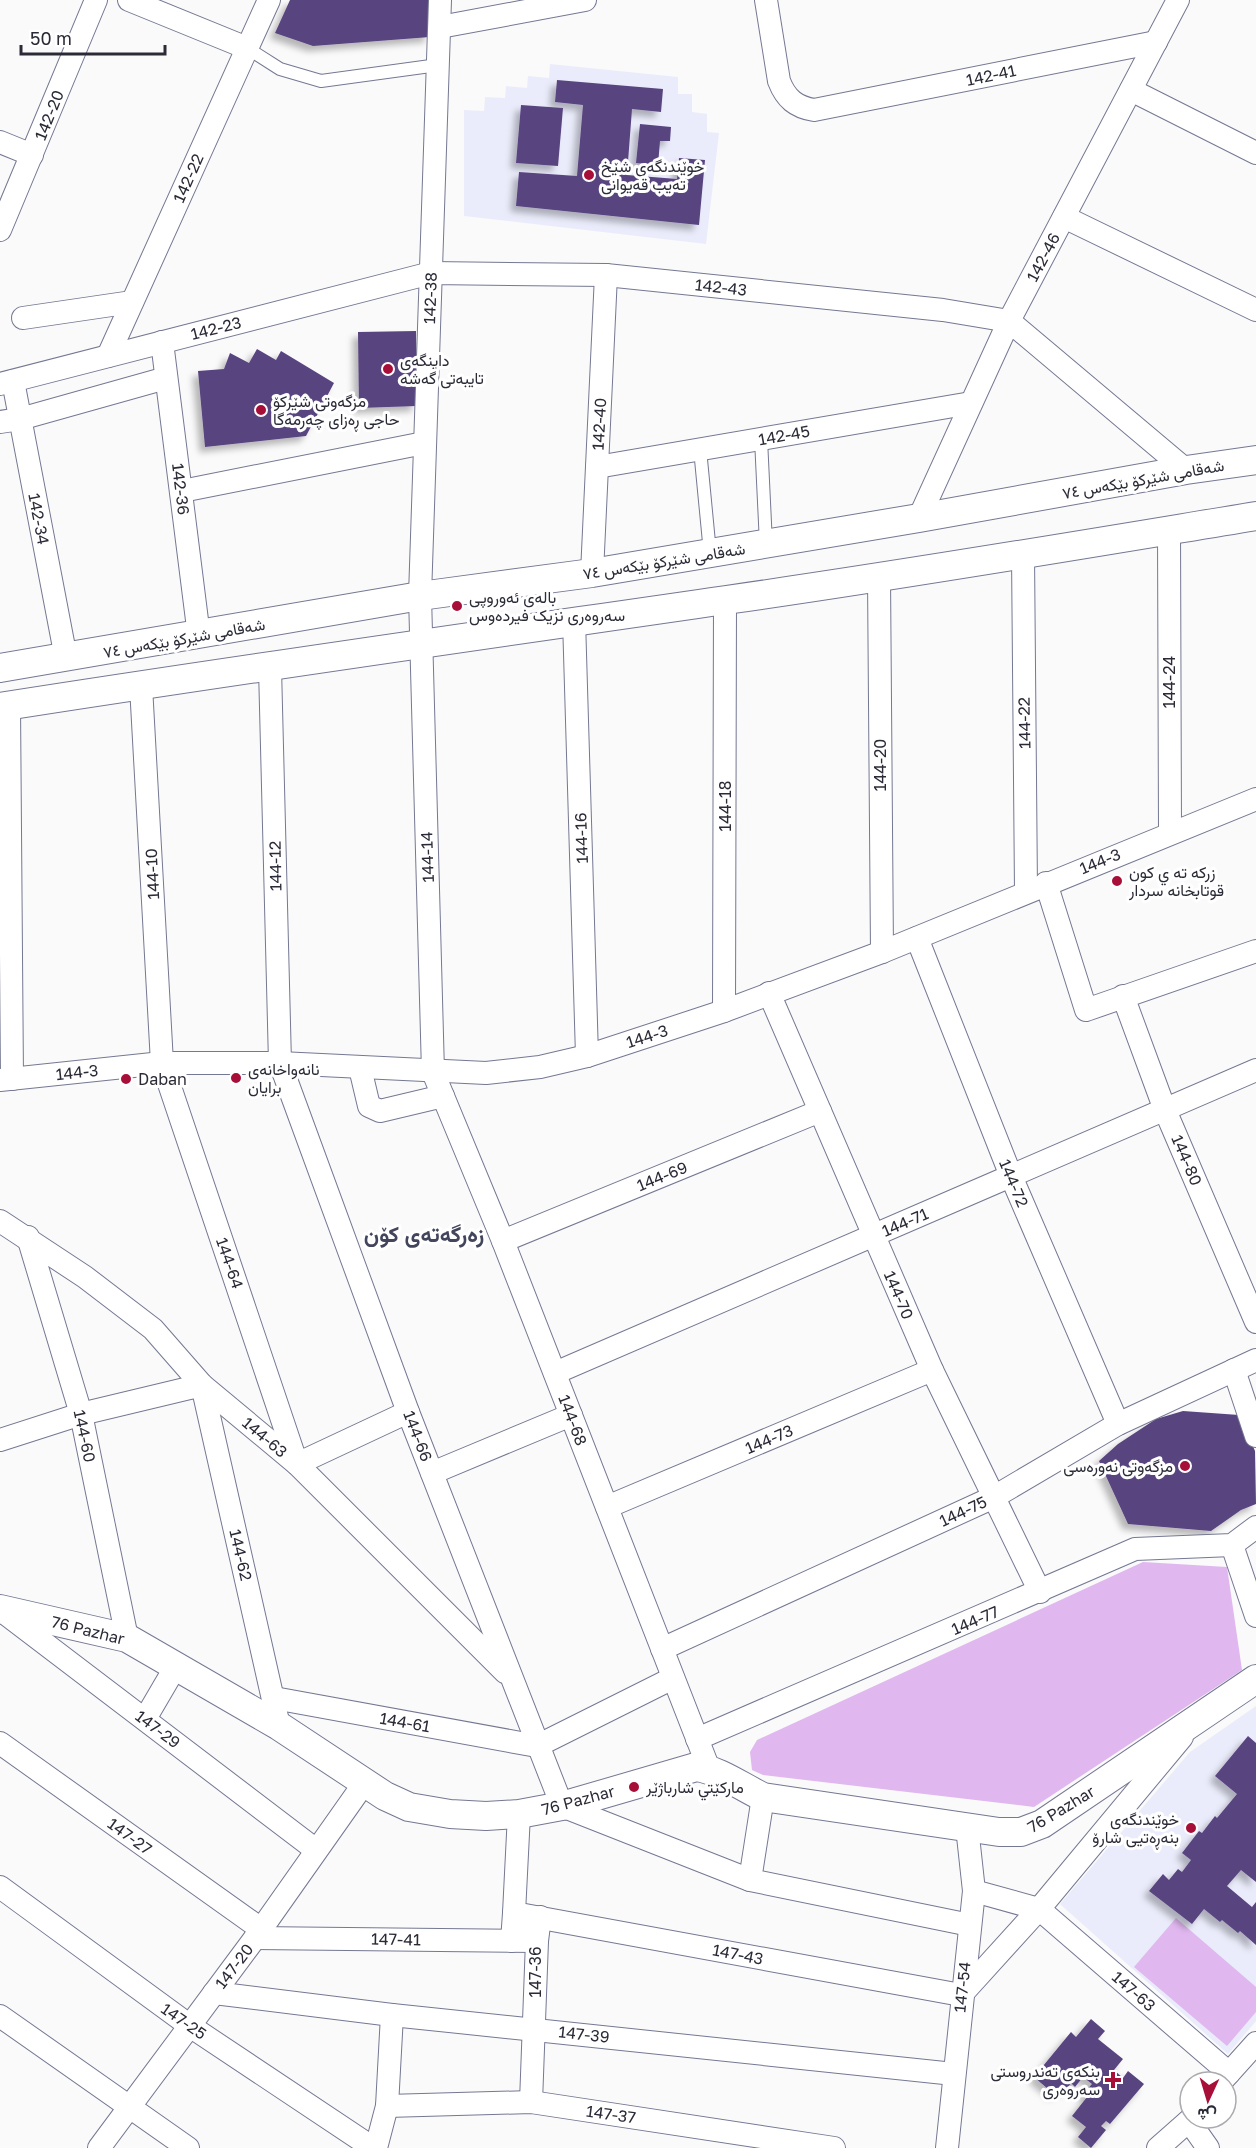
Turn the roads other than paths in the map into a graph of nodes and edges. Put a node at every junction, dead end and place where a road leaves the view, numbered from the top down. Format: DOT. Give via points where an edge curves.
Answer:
graph roads {
  1 [pos="96,0"];
  2 [pos="129,0"];
  3 [pos="268,0"];
  4 [pos="440,0"];
  5 [pos="585,0"];
  6 [pos="766,0"];
  7 [pos="1178,0"];
  8 [pos="440,27"];
  9 [pos="1156,42"];
  10 [pos="247,48"];
  11 [pos="438,65"];
  12 [pos="1131,90"];
  13 [pos="0,142"];
  14 [pos="1256,153"];
  15 [pos="32,155"];
  16 [pos="1064,217"];
  17 [pos="0,230"];
  18 [pos="431,273"];
  19 [pos="606,275"];
  20 [pos="132,302"];
  21 [pos="1256,310"];
  22 [pos="23,318"];
  23 [pos="1009,321"];
  24 [pos="162,342"];
  25 [pos="108,356"];
  26 [pos="166,378"];
  27 [pos="7,383"];
  28 [pos="971,403"];
  29 [pos="10,421"];
  30 [pos="760,439"];
  31 [pos="424,442"];
  32 [pos="700,449"];
  33 [pos="1256,460"];
  34 [pos="597,467"];
  35 [pos="1186,470"];
  36 [pos="182,491"];
  37 [pos="1256,516"];
  38 [pos="919,518"];
  39 [pos="1169,530"];
  40 [pos="766,544"];
  41 [pos="710,553"];
  42 [pos="1023,554"];
  43 [pos="592,573"];
  44 [pos="879,577"];
  45 [pos="420,596"];
  46 [pos="725,600"];
  47 [pos="574,620"];
  48 [pos="199,636"];
  49 [pos="421,642"];
  50 [pos="66,658"];
  51 [pos="0,668"];
  52 [pos="270,668"];
  53 [pos="141,686"];
  54 [pos="4,706"];
  55 [pos="1256,799"];
  56 [pos="1170,833"];
  57 [pos="1036,887"];
  58 [pos="917,938"];
  59 [pos="1256,951"];
  60 [pos="882,952"];
  61 [pos="770,993"];
  62 [pos="1123,996"];
  63 [pos="724,1011"];
  64 [pos="587,1056"];
  65 [pos="162,1063"];
  66 [pos="280,1064"];
  67 [pos="360,1068"];
  68 [pos="1256,1070"];
  69 [pos="433,1072"];
  70 [pos="6,1079"];
  71 [pos="443,1096"];
  72 [pos="820,1110"];
  73 [pos="1165,1110"];
  74 [pos="1011,1176"];
  75 [pos="0,1221"];
  76 [pos="874,1235"];
  77 [pos="28,1237"];
  78 [pos="503,1241"];
  79 [pos="1256,1322"];
  80 [pos="1256,1360"];
  81 [pos="932,1370"];
  82 [pos="1234,1370"];
  83 [pos="555,1373"];
  84 [pos="202,1385"];
  85 [pos="408,1412"];
  86 [pos="81,1414"];
  87 [pos="571,1415"];
  88 [pos="1118,1424"];
  89 [pos="1256,1436"];
  90 [pos="0,1440"];
  91 [pos="297,1464"];
  92 [pos="432,1473"];
  93 [pos="994,1497"];
  94 [pos="607,1508"];
  95 [pos="1256,1527"];
  96 [pos="1232,1545"];
  97 [pos="1040,1592"];
  98 [pos="0,1609"];
  99 [pos="1256,1616"];
  100 [pos="127,1638"];
  101 [pos="662,1649"];
  102 [pos="176,1666"];
  103 [pos="510,1677"];
  104 [pos="673,1678"];
  105 [pos="1256,1679"];
  106 [pos="274,1698"];
  107 [pos="145,1719"];
  108 [pos="1192,1724"];
  109 [pos="279,1726"];
  110 [pos="697,1739"];
  111 [pos="0,1743"];
  112 [pos="537,1746"];
  113 [pos="709,1769"];
  114 [pos="364,1782"];
  115 [pos="763,1797"];
  116 [pos="562,1806"];
  117 [pos="519,1814"];
  118 [pos="967,1827"];
  119 [pos="316,1850"];
  120 [pos="750,1880"];
  121 [pos="0,1887"];
  122 [pos="974,1891"];
  123 [pos="1039,1909"];
  124 [pos="970,1925"];
  125 [pos="526,1928"];
  126 [pos="258,1934"];
  127 [pos="214,1993"];
  128 [pos="961,1995"];
  129 [pos="392,2015"];
  130 [pos="0,2016"];
  131 [pos="190,2026"];
  132 [pos="535,2028"];
  133 [pos="1256,2043"];
  134 [pos="1217,2070"];
  135 [pos="1231,2070"];
  136 [pos="954,2074"];
  137 [pos="531,2102"];
  138 [pos="387,2106"];
  139 [pos="129,2107"];
  140 [pos="1179,2130"];
  141 [pos="1196,2130"];
  142 [pos="99,2148"];
  143 [pos="188,2148"];
  144 [pos="374,2148"];
  145 [pos="834,2148"];
  146 [pos="947,2148"];
  147 [pos="1158,2148"];
  148 [pos="1208,2148"];
  1 -- 15 [label="street, 142-20"];
  2 -- 10 [label="street"];
  3 -- 10 [label="street, 142-22"];
  4 -- 8 [label="street, 142-38"];
  5 -- 8 [label="street"];
  6 -- 9 [label="street, 142-41" via="779,81 783,92 802,108 827,109"];
  7 -- 9 [label="street, 142-46"];
  8 -- 11 [label="street, 142-38"];
  9 -- 12 [label="street, 142-46"];
  10 -- 11 [label="lane" via="280,69 321,81"];
  10 -- 20 [label="street, 142-22"];
  11 -- 18 [label="street, 142-38"];
  12 -- 14 [label="street"];
  12 -- 16 [label="street, 142-46"];
  13 -- 15 [label="street"];
  15 -- 17 [label="street, 142-20"];
  16 -- 21 [label="street"];
  16 -- 23 [label="street, 142-46"];
  18 -- 19 [label="street, 142-43"];
  18 -- 24 [label="street, 142-23"];
  18 -- 31 [label="street, 142-38"];
  19 -- 23 [label="street, 142-43" via="943,310"];
  19 -- 34 [label="street, 142-40"];
  20 -- 22 [label="street"];
  20 -- 25 [label="street, 142-22"];
  23 -- 28 [label="street, 142-46"];
  23 -- 35 [label="street"];
  24 -- 25 [label="street, 142-23"];
  24 -- 26 [label="street, 142-36"];
  25 -- 27 [label="street, 142-23"];
  26 -- 29 [label="street"];
  26 -- 36 [label="street, 142-36"];
  27 -- 29 [label="street, 142-34"];
  28 -- 30 [label="street, 142-45"];
  28 -- 38 [label="street, 142-46"];
  29 -- 50 [label="street, 142-34"];
  30 -- 32 [label="street, 142-45"];
  30 -- 40 [label="lane"];
  31 -- 36 [label="street"];
  31 -- 45 [label="street, 142-38"];
  32 -- 34 [label="street, 142-45"];
  32 -- 41 [label="lane"];
  33 -- 35 [label="street, شەقامی شێرکۆ بێکەس ٧٤"];
  34 -- 43 [label="street, 142-40"];
  35 -- 38 [label="street, شەقامی شێرکۆ بێکەس ٧٤"];
  36 -- 48 [label="street, 142-36"];
  37 -- 39 [label="street"];
  38 -- 40 [label="street, شەقامی شێرکۆ بێکەس ٧٤"];
  39 -- 42 [label="street"];
  39 -- 56 [label="street, 144-24"];
  40 -- 41 [label="street, شەقامی شێرکۆ بێکەس ٧٤"];
  41 -- 43 [label="street, شەقامی شێرکۆ بێکەس ٧٤"];
  42 -- 44 [label="street"];
  42 -- 57 [label="street, 144-22"];
  43 -- 45 [label="street, شەقامی شێرکۆ بێکەس ٧٤"];
  44 -- 46 [label="street"];
  44 -- 60 [label="street, 144-20"];
  45 -- 48 [label="street, شەقامی شێرکۆ بێکەس ٧٤"];
  45 -- 49 [label="street, 144-14"];
  46 -- 47 [label="street"];
  46 -- 63 [label="street, 144-18"];
  47 -- 49 [label="street"];
  47 -- 64 [label="street, 144-16"];
  48 -- 50 [label="street, شەقامی شێرکۆ بێکەس ٧٤"];
  49 -- 52 [label="street"];
  49 -- 69 [label="street, 144-14"];
  50 -- 51 [label="street, شەقامی شێرکۆ بێکەس ٧٤"];
  52 -- 53 [label="street"];
  52 -- 66 [label="street, 144-12"];
  53 -- 54 [label="street"];
  53 -- 65 [label="street, 144-10"];
  54 -- 70 [label="street"];
  55 -- 56 [label="street, 144-3"];
  56 -- 57 [label="street, 144-3"];
  57 -- 58 [label="street, 144-3"];
  57 -- 62 [label="street, 144-22" via="1086,1010"];
  58 -- 60 [label="street, 144-3"];
  58 -- 74 [label="street, 144-72"];
  59 -- 62 [label="street"];
  60 -- 61 [label="street, 144-3"];
  61 -- 63 [label="street, 144-3"];
  61 -- 72 [label="street, 144-70"];
  62 -- 73 [label="street, 144-80"];
  63 -- 64 [label="street, 144-3"];
  64 -- 69 [label="street, 144-3" via="540,1067 486,1073"];
  65 -- 66 [label="street, 144-3"];
  65 -- 70 [label="street, 144-3"];
  65 -- 91 [label="street, 144-64"];
  66 -- 67 [label="street, 144-3"];
  66 -- 85 [label="street, 144-66"];
  67 -- 69 [label="street, 144-3"];
  67 -- 71 [label="street" via="369,1106 374,1110"];
  68 -- 73 [label="street, 144-71"];
  69 -- 71 [label="street, 144-68"];
  71 -- 78 [label="street, 144-68"];
  72 -- 76 [label="street, 144-70"];
  72 -- 78 [label="street, 144-69"];
  73 -- 74 [label="street, 144-71"];
  73 -- 79 [label="street, 144-80"];
  74 -- 76 [label="street, 144-71"];
  74 -- 88 [label="street, 144-72"];
  75 -- 77 [label="street, 144-63"];
  76 -- 81 [label="street, 144-70"];
  76 -- 83 [label="street, 144-71"];
  77 -- 84 [label="street, 144-63" via="153,1329"];
  77 -- 86 [label="street, 144-60"];
  78 -- 83 [label="street, 144-68"];
  80 -- 82 [label="street, 144-75"];
  81 -- 93 [label="street, 144-70"];
  81 -- 94 [label="street, 144-73"];
  82 -- 88 [label="street, 144-75"];
  82 -- 89 [label="street"];
  83 -- 87 [label="street, 144-68"];
  84 -- 86 [label="street"];
  84 -- 91 [label="street, 144-63"];
  84 -- 106 [label="street, 144-62"];
  85 -- 91 [label="street"];
  85 -- 92 [label="street, 144-66"];
  86 -- 90 [label="street"];
  86 -- 100 [label="street, 144-60"];
  87 -- 92 [label="street"];
  87 -- 94 [label="street, 144-68"];
  88 -- 93 [label="street, 144-75"];
  91 -- 103 [label="street, 144-63"];
  92 -- 103 [label="street, 144-66"];
  93 -- 97 [label="street, 144-70"];
  93 -- 101 [label="street, 144-75"];
  94 -- 101 [label="street, 144-68"];
  95 -- 96 [label="street"];
  96 -- 97 [label="street, 144-77" via="1135,1549"];
  96 -- 99 [label="street"];
  97 -- 110 [label="street, 144-77"];
  98 -- 100 [label="street, 76 Pazhar"];
  98 -- 107 [label="street, 147-29"];
  100 -- 102 [label="street, 76 Pazhar"];
  101 -- 104 [label="street, 144-68"];
  102 -- 107 [label="street"];
  102 -- 109 [label="street, 76 Pazhar"];
  103 -- 112 [label="street, 144-66"];
  104 -- 110 [label="street, 144-68"];
  104 -- 112 [label="street"];
  105 -- 108 [label="street, 76 Pazhar"];
  106 -- 109 [label="street, 144-62"];
  106 -- 112 [label="street, 144-61"];
  107 -- 119 [label="street, 147-29"];
  108 -- 118 [label="street, 76 Pazhar" via="1042,1824 1012,1833"];
  108 -- 123 [label="street"];
  109 -- 114 [label="street, 76 Pazhar"];
  110 -- 113 [label="street, 144-68"];
  111 -- 126 [label="street, 147-27"];
  112 -- 116 [label="street, 144-66"];
  113 -- 115 [label="street, 76 Pazhar"];
  113 -- 116 [label="street, 76 Pazhar" via="680,1770"];
  114 -- 117 [label="street, 76 Pazhar" via="409,1807 477,1815"];
  114 -- 119 [label="street, 147-20"];
  115 -- 118 [label="street, 76 Pazhar"];
  115 -- 120 [label="street"];
  116 -- 117 [label="street, 76 Pazhar"];
  116 -- 120 [label="street"];
  117 -- 125 [label="street, 147-36"];
  118 -- 122 [label="street, 147-54"];
  119 -- 126 [label="street, 147-20"];
  120 -- 124 [label="street"];
  121 -- 131 [label="street, 147-25"];
  122 -- 123 [label="street"];
  122 -- 124 [label="street, 147-54"];
  123 -- 128 [label="street"];
  123 -- 134 [label="street, 147-63"];
  124 -- 128 [label="street, 147-54"];
  125 -- 126 [label="street, 147-41"];
  125 -- 128 [label="street, 147-43"];
  125 -- 132 [label="street, 147-36"];
  126 -- 127 [label="street, 147-20"];
  127 -- 129 [label="street, 147-39"];
  127 -- 131 [label="street, 147-20"];
  128 -- 136 [label="street, 147-54"];
  129 -- 132 [label="street, 147-39"];
  129 -- 138 [label="street"];
  130 -- 139 [label="street"];
  131 -- 139 [label="street, 147-20"];
  131 -- 144 [label="street, 147-25"];
  132 -- 136 [label="street, 147-39"];
  132 -- 137 [label="street, 147-36"];
  133 -- 135 [label="street"];
  136 -- 146 [label="street, 147-54"];
  137 -- 138 [label="street, 147-37"];
  137 -- 145 [label="street, 147-37"];
  138 -- 144 [label="street"];
  139 -- 142 [label="street, 147-20"];
  139 -- 143 [label="street"];
  140 -- 147 [label="street"];
  141 -- 148 [label="street"];
}
